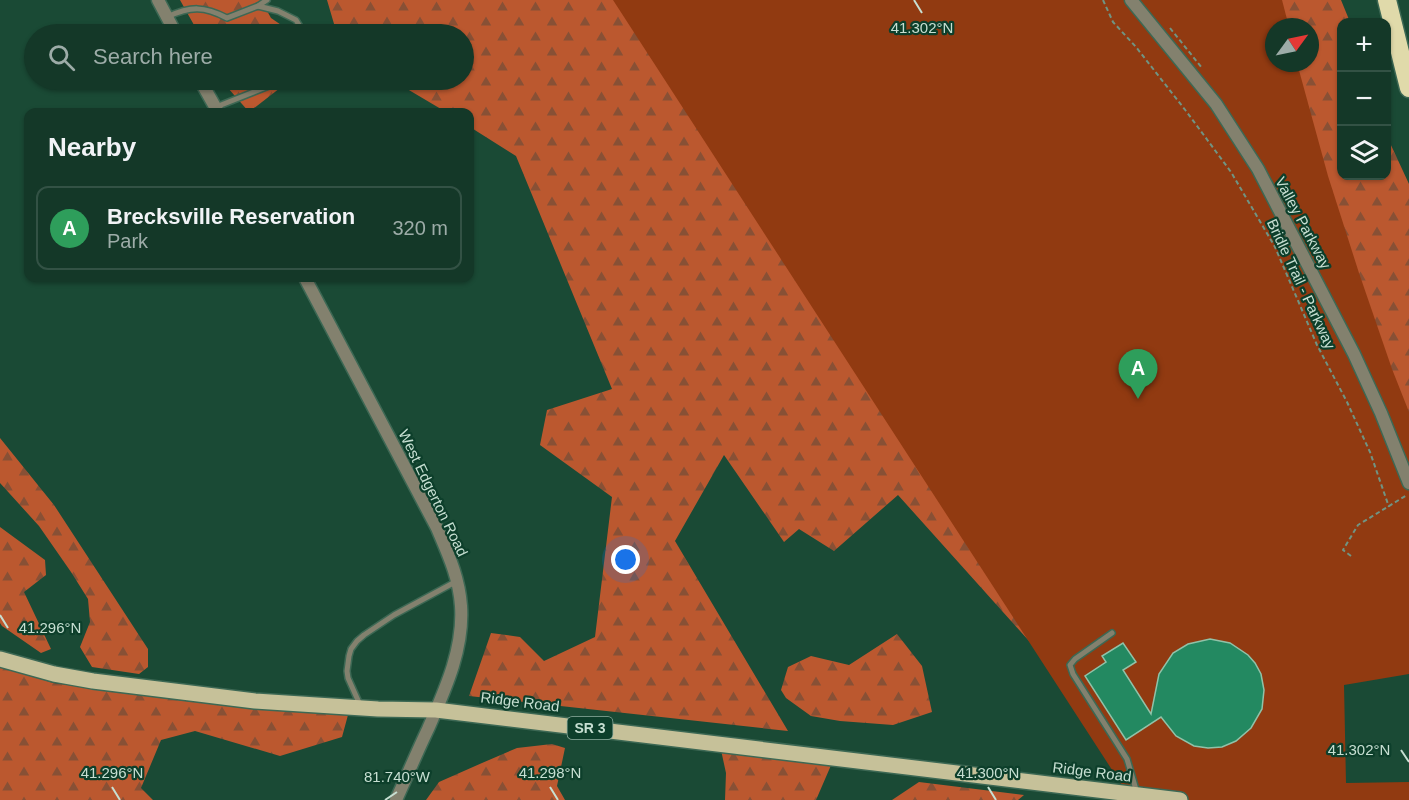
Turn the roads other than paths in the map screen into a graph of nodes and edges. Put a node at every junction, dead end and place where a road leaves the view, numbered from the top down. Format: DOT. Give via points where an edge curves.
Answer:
graph roads {
  1 [pos="158,0"];
  2 [pos="267,0"];
  3 [pos="1131,0"];
  4 [pos="1387,0"];
  5 [pos="258,6"];
  6 [pos="167,17"];
  7 [pos="171,24"];
  8 [pos="298,24"];
  9 [pos="1409,88"];
  10 [pos="205,90"];
  11 [pos="261,90"];
  12 [pos="215,108"];
  13 [pos="221,108"];
  14 [pos="307,282"];
  15 [pos="1408,489"];
  16 [pos="457,581"];
  17 [pos="1112,633"];
  18 [pos="0,659"];
  19 [pos="362,708"];
  20 [pos="436,710"];
  21 [pos="1138,795"];
  22 [pos="396,800"];
  23 [pos="1180,800"];
  1 -- 6 [label="street"];
  2 -- 5 [label="lane"];
  3 -- 15 [label="street, Valley Parkway" via="1216,104 1258,169 1354,354 1381,413"];
  4 -- 9 [label="highway"];
  5 -- 6 [label="lane" via="227,18 200,9"];
  5 -- 8 [label="lane" via="278,11"];
  6 -- 7 [label="street"];
  10 -- 12 [label="street"];
  11 -- 13 [label="lane"];
  14 -- 16 [label="street, West Edgerton Road" via="437,528"];
  16 -- 19 [label="lane" via="364,634 351,649 348,678"];
  16 -- 20 [label="street, West Edgerton Road" via="461,607 456,660"];
  17 -- 21 [label="lane" via="1070,664 1127,759"];
  18 -- 19 [label="main road, Ridge Road / SR 3" via="93,681 255,701"];
  19 -- 20 [label="main road, Ridge Road / SR 3"];
  20 -- 21 [label="main road, Ridge Road / SR 3"];
  20 -- 22 [label="street, West Edgerton Road"];
  21 -- 23 [label="main road, Ridge Road / SR 3"];
}
